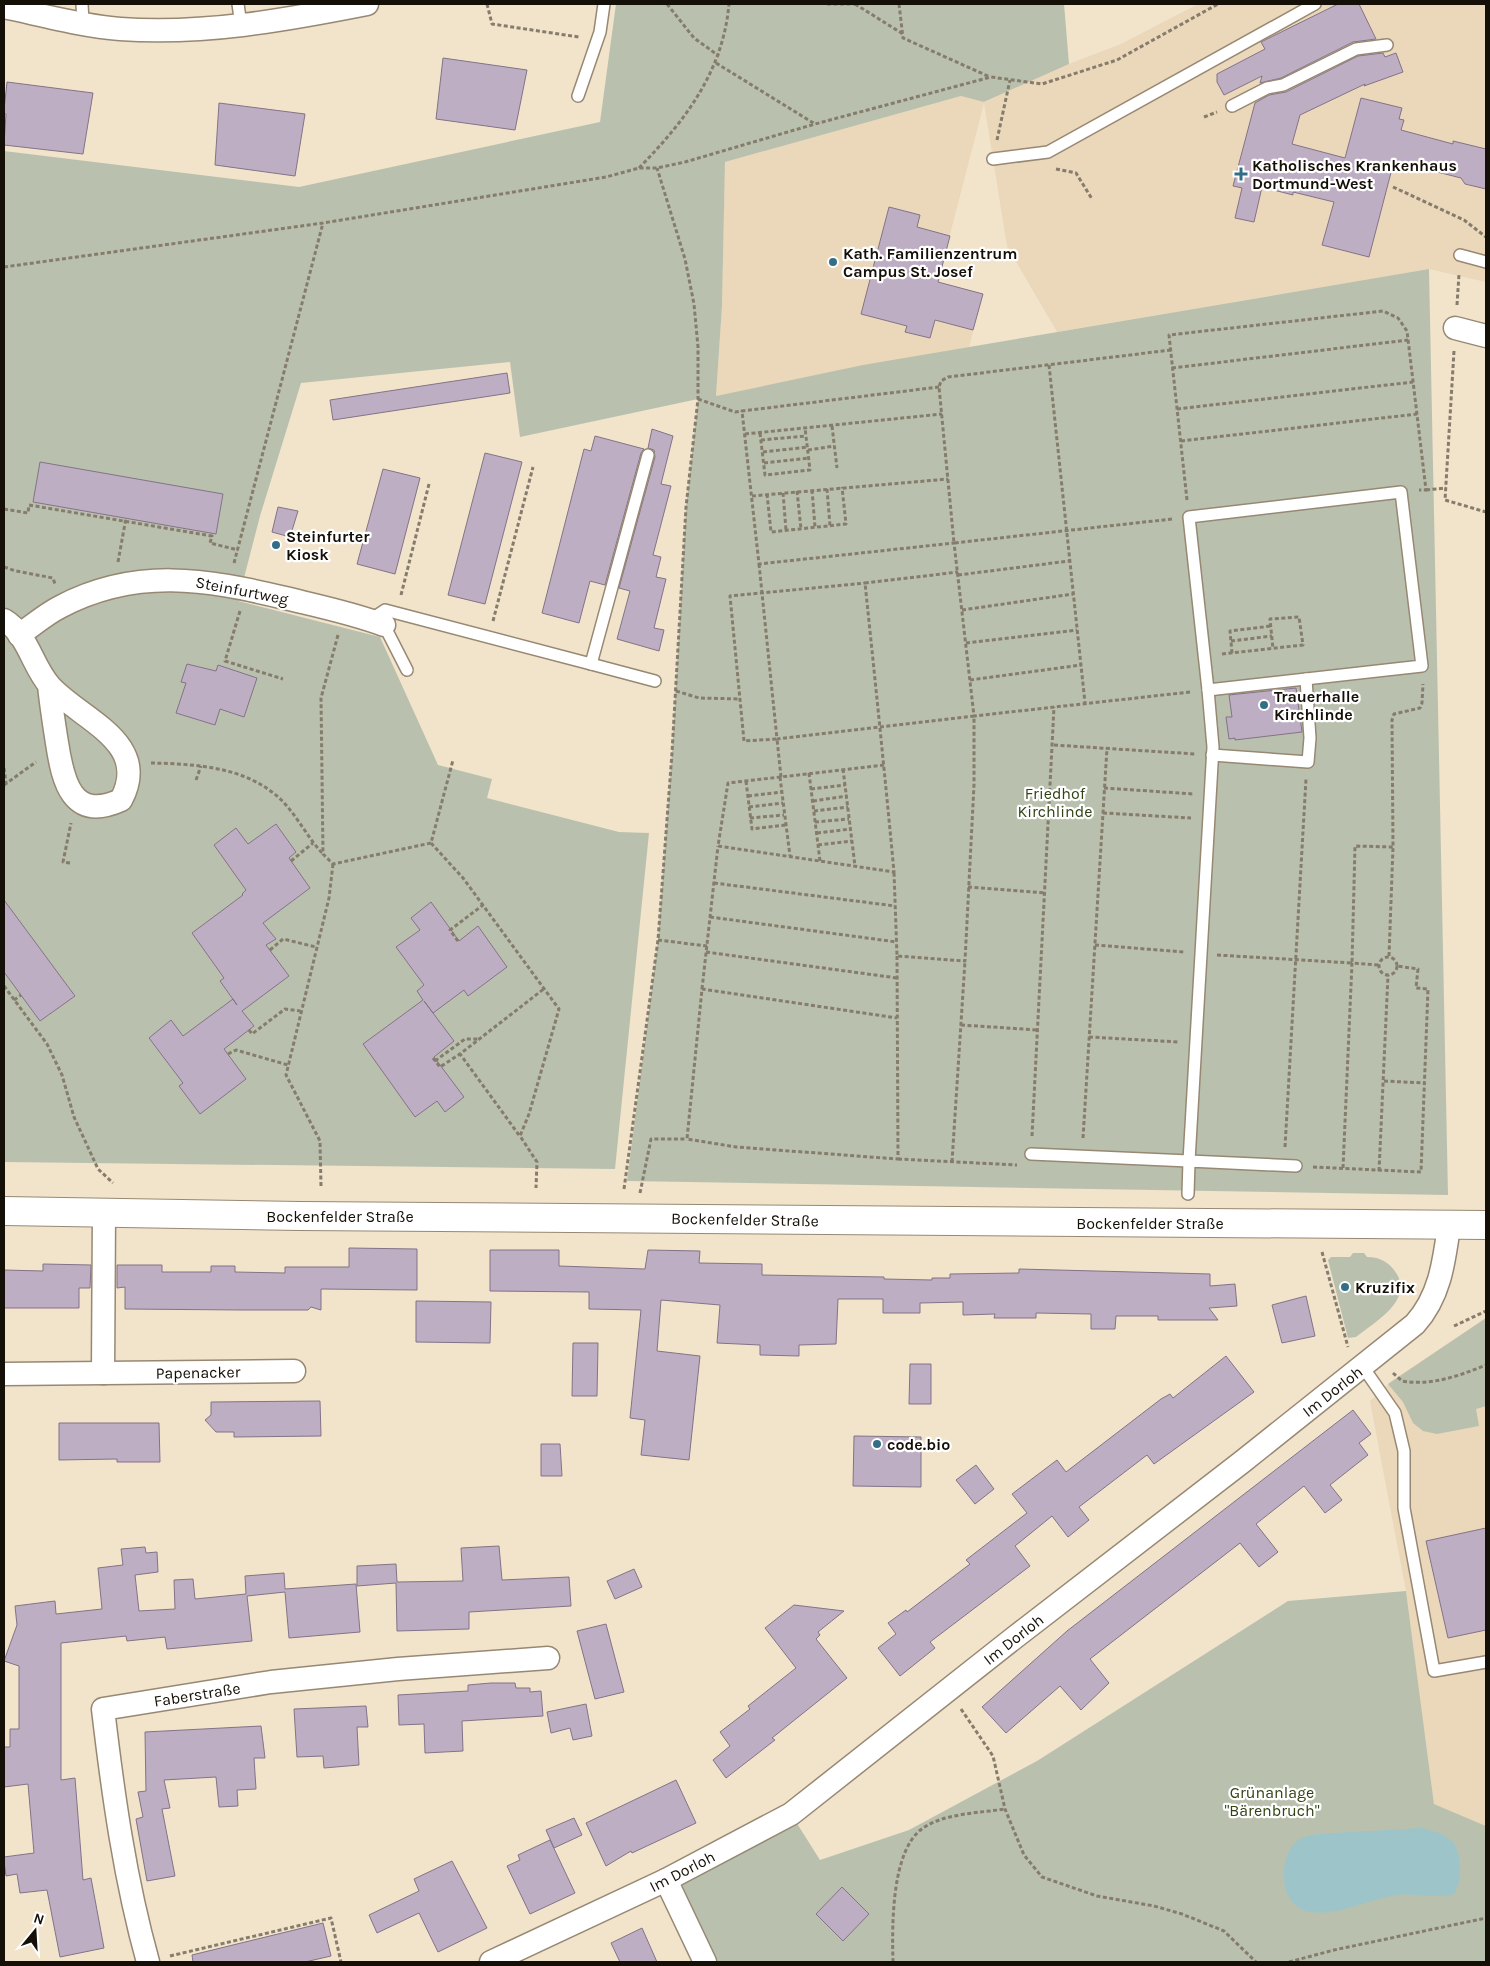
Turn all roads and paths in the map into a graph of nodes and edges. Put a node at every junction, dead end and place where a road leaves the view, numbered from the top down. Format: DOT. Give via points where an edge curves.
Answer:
graph roads {
  1 [pos="363,4"];
  2 [pos="487,4"];
  3 [pos="604,4"];
  4 [pos="667,4"];
  5 [pos="729,4"];
  6 [pos="827,4"];
  7 [pos="856,4"];
  8 [pos="899,4"];
  9 [pos="1218,4"];
  10 [pos="1315,4"];
  11 [pos="4,7"];
  12 [pos="83,13"];
  13 [pos="240,14"];
  14 [pos="903,34"];
  15 [pos="597,39"];
  16 [pos="1387,45"];
  17 [pos="719,56"];
  18 [pos="716,63"];
  19 [pos="991,77"];
  20 [pos="1010,80"];
  21 [pos="578,96"];
  22 [pos="1232,106"];
  23 [pos="816,124"];
  24 [pos="993,159"];
  25 [pos="639,168"];
  26 [pos="657,168"];
  27 [pos="1051,168"];
  28 [pos="1393,187"];
  29 [pos="1092,199"];
  30 [pos="323,223"];
  31 [pos="1486,237"];
  32 [pos="1460,255"];
  33 [pos="1486,262"];
  34 [pos="4,267"];
  35 [pos="1455,328"];
  36 [pos="1486,336"];
  37 [pos="1408,340"];
  38 [pos="1170,350"];
  39 [pos="1049,365"];
  40 [pos="1172,368"];
  41 [pos="1413,382"];
  42 [pos="939,388"];
  43 [pos="698,399"];
  44 [pos="1177,409"];
  45 [pos="742,411"];
  46 [pos="942,414"];
  47 [pos="1417,414"];
  48 [pos="832,426"];
  49 [pos="805,428"];
  50 [pos="760,433"];
  51 [pos="745,434"];
  52 [pos="806,436"];
  53 [pos="761,440"];
  54 [pos="1181,441"];
  55 [pos="834,446"];
  56 [pos="808,448"];
  57 [pos="763,452"];
  58 [pos="648,455"];
  59 [pos="809,458"];
  60 [pos="764,463"];
  61 [pos="533,467"];
  62 [pos="836,468"];
  63 [pos="948,479"];
  64 [pos="428,484"];
  65 [pos="842,487"];
  66 [pos="1446,488"];
  67 [pos="827,489"];
  68 [pos="812,490"];
  69 [pos="1426,490"];
  70 [pos="797,492"];
  71 [pos="1401,492"];
  72 [pos="783,493"];
  73 [pos="767,494"];
  74 [pos="752,496"];
  75 [pos="4,509"];
  76 [pos="1486,512"];
  77 [pos="1189,517"];
  78 [pos="125,519"];
  79 [pos="830,526"];
  80 [pos="815,527"];
  81 [pos="801,529"];
  82 [pos="786,530"];
  83 [pos="1066,531"];
  84 [pos="954,543"];
  85 [pos="238,550"];
  86 [pos="119,560"];
  87 [pos="1069,561"];
  88 [pos="759,564"];
  89 [pos="4,567"];
  90 [pos="958,574"];
  91 [pos="53,578"];
  92 [pos="865,583"];
  93 [pos="237,587"];
  94 [pos="762,594"];
  95 [pos="1073,594"];
  96 [pos="962,610"];
  97 [pos="344,613"];
  98 [pos="383,619"];
  99 [pos="1271,626"];
  100 [pos="11,627"];
  101 [pos="1077,630"];
  102 [pos="1272,636"];
  103 [pos="489,637"];
  104 [pos="1231,642"];
  105 [pos="966,643"];
  106 [pos="1273,649"];
  107 [pos="1232,653"];
  108 [pos="1204,656"];
  109 [pos="229,663"];
  110 [pos="591,664"];
  111 [pos="1081,665"];
  112 [pos="1422,666"];
  113 [pos="228,668"];
  114 [pos="407,670"];
  115 [pos="283,679"];
  116 [pos="1306,679"];
  117 [pos="970,680"];
  118 [pos="655,681"];
  119 [pos="49,685"];
  120 [pos="1208,690"];
  121 [pos="676,691"];
  122 [pos="740,699"];
  123 [pos="1085,703"];
  124 [pos="1054,707"];
  125 [pos="974,716"];
  126 [pos="880,726"];
  127 [pos="777,738"];
  128 [pos="1054,745"];
  129 [pos="1107,748"];
  130 [pos="58,751"];
  131 [pos="1212,755"];
  132 [pos="453,760"];
  133 [pos="1308,762"];
  134 [pos="130,764"];
  135 [pos="884,764"];
  136 [pos="201,766"];
  137 [pos="4,768"];
  138 [pos="843,769"];
  139 [pos="809,774"];
  140 [pos="780,777"];
  141 [pos="196,780"];
  142 [pos="746,781"];
  143 [pos="5,784"];
  144 [pos="845,785"];
  145 [pos="1104,788"];
  146 [pos="811,789"];
  147 [pos="782,792"];
  148 [pos="1210,795"];
  149 [pos="748,796"];
  150 [pos="847,796"];
  151 [pos="813,801"];
  152 [pos="783,803"];
  153 [pos="749,807"];
  154 [pos="848,807"];
  155 [pos="814,811"];
  156 [pos="1103,813"];
  157 [pos="784,814"];
  158 [pos="750,818"];
  159 [pos="849,818"];
  160 [pos="1209,819"];
  161 [pos="72,820"];
  162 [pos="815,822"];
  163 [pos="786,825"];
  164 [pos="850,829"];
  165 [pos="817,833"];
  166 [pos="852,841"];
  167 [pos="313,843"];
  168 [pos="432,843"];
  169 [pos="818,845"];
  170 [pos="718,846"];
  171 [pos="1393,847"];
  172 [pos="323,854"];
  173 [pos="790,856"];
  174 [pos="291,861"];
  175 [pos="820,861"];
  176 [pos="70,864"];
  177 [pos="333,864"];
  178 [pos="855,866"];
  179 [pos="894,872"];
  180 [pos="714,884"];
  181 [pos="968,887"];
  182 [pos="1046,893"];
  183 [pos="483,904"];
  184 [pos="895,906"];
  185 [pos="710,917"];
  186 [pos="658,940"];
  187 [pos="458,941"];
  188 [pos="897,942"];
  189 [pos="1095,945"];
  190 [pos="707,946"];
  191 [pos="316,947"];
  192 [pos="270,950"];
  193 [pos="706,952"];
  194 [pos="1201,954"];
  195 [pos="897,956"];
  196 [pos="1389,956"];
  197 [pos="1296,960"];
  198 [pos="964,961"];
  199 [pos="1352,963"];
  200 [pos="1379,965"];
  201 [pos="1398,966"];
  202 [pos="1388,975"];
  203 [pos="897,978"];
  204 [pos="4,986"];
  205 [pos="545,988"];
  206 [pos="702,989"];
  207 [pos="21,995"];
  208 [pos="14,1000"];
  209 [pos="300,1011"];
  210 [pos="898,1018"];
  211 [pos="961,1025"];
  212 [pos="249,1030"];
  213 [pos="1038,1030"];
  214 [pos="1089,1037"];
  215 [pos="480,1038"];
  216 [pos="1196,1043"];
  217 [pos="228,1054"];
  218 [pos="460,1054"];
  219 [pos="288,1065"];
  220 [pos="1384,1081"];
  221 [pos="1424,1083"];
  222 [pos="520,1136"];
  223 [pos="687,1139"];
  224 [pos="1031,1154"];
  225 [pos="1082,1156"];
  226 [pos="898,1159"];
  227 [pos="1189,1160"];
  228 [pos="952,1162"];
  229 [pos="1290,1166"];
  230 [pos="1343,1168"];
  231 [pos="1379,1171"];
  232 [pos="113,1183"];
  233 [pos="321,1186"];
  234 [pos="536,1188"];
  235 [pos="624,1189"];
  236 [pos="640,1189"];
  237 [pos="1188,1194"];
  238 [pos="4,1211"];
  239 [pos="104,1212"];
  240 [pos="1486,1225"];
  241 [pos="1449,1226"];
  242 [pos="1322,1252"];
  243 [pos="1486,1311"];
  244 [pos="1454,1326"];
  245 [pos="1348,1347"];
  246 [pos="1486,1365"];
  247 [pos="1363,1367"];
  248 [pos="294,1371"];
  249 [pos="103,1373"];
  250 [pos="1393,1373"];
  251 [pos="4,1374"];
  252 [pos="548,1658"];
  253 [pos="1486,1662"];
  254 [pos="948,1690"];
  255 [pos="1005,1809"];
  256 [pos="666,1880"];
  257 [pos="1486,1918"];
  258 [pos="154,1961"];
  259 [pos="341,1962"];
  260 [pos="490,1962"];
  261 [pos="705,1962"];
  262 [pos="893,1962"];
  263 [pos="1256,1962"];
  264 [pos="1289,1962"];
  1 -- 13 [label="street"];
  2 -- 15 [label="path" via="492,24"];
  3 -- 15 [label="lane"];
  4 -- 17 [label="path" via="694,38"];
  5 -- 17 [label="path"];
  6 -- 7 [label="path"];
  7 -- 14 [label="path"];
  8 -- 14 [label="path"];
  9 -- 20 [label="path" via="1117,60 1042,84"];
  10 -- 24 [label="lane" via="1048,152"];
  11 -- 12 [label="street"];
  12 -- 13 [label="street" via="119,29 186,30"];
  14 -- 19 [label="path" via="904,38"];
  15 -- 21 [label="lane"];
  16 -- 22 [label="lane" via="1356,49"];
  17 -- 18 [label="path"];
  18 -- 23 [label="path"];
  18 -- 25 [label="path" via="687,111"];
  19 -- 20 [label="path"];
  19 -- 23 [label="path"];
  20 -- 24 [label="path"];
  23 -- 26 [label="path"];
  25 -- 26 [label="path"];
  25 -- 30 [label="path" via="606,177"];
  26 -- 43 [label="path" via="685,260 694,304"];
  27 -- 29 [label="path" via="1076,173"];
  28 -- 31 [label="path" via="1464,220"];
  30 -- 34 [label="path"];
  30 -- 85 [label="path"];
  32 -- 33 [label="lane"];
  32 -- 35 [label="path"];
  35 -- 36 [label="street"];
  35 -- 66 [label="path"];
  37 -- 38 [label="path" via="1407,330 1398,318 1383,311 1169,335"];
  37 -- 40 [label="path"];
  37 -- 41 [label="path"];
  38 -- 39 [label="path"];
  38 -- 40 [label="path"];
  39 -- 42 [label="path" via="948,377 941,381"];
  39 -- 83 [label="path"];
  40 -- 44 [label="path"];
  41 -- 44 [label="path"];
  41 -- 47 [label="path"];
  42 -- 45 [label="path"];
  42 -- 46 [label="path"];
  43 -- 45 [label="path" via="735,412"];
  43 -- 121 [label="path" via="686,507"];
  44 -- 54 [label="path"];
  45 -- 51 [label="path"];
  46 -- 48 [label="path"];
  46 -- 63 [label="path"];
  47 -- 54 [label="path"];
  47 -- 69 [label="path"];
  48 -- 49 [label="path"];
  48 -- 55 [label="path"];
  49 -- 50 [label="path"];
  49 -- 52 [label="path"];
  50 -- 51 [label="path"];
  50 -- 53 [label="path"];
  51 -- 74 [label="path"];
  52 -- 53 [label="path"];
  52 -- 56 [label="path"];
  53 -- 57 [label="path"];
  54 -- 77 [label="path"];
  55 -- 56 [label="path"];
  55 -- 62 [label="path"];
  56 -- 57 [label="path"];
  56 -- 59 [label="path"];
  57 -- 60 [label="path"];
  58 -- 110 [label="lane"];
  59 -- 60 [label="path"];
  59 -- 60 [label="path" via="810,470 765,475"];
  61 -- 103 [label="path"];
  63 -- 65 [label="path" via="862,488"];
  63 -- 84 [label="path"];
  64 -- 98 [label="path"];
  65 -- 67 [label="path"];
  65 -- 79 [label="path" via="846,524"];
  66 -- 69 [label="path"];
  66 -- 76 [label="path" via="1445,500"];
  67 -- 68 [label="path"];
  67 -- 79 [label="path"];
  68 -- 70 [label="path"];
  68 -- 80 [label="path"];
  69 -- 71 [label="path"];
  70 -- 72 [label="path"];
  70 -- 81 [label="path"];
  71 -- 77 [label="lane"];
  71 -- 112 [label="lane"];
  72 -- 73 [label="path"];
  72 -- 82 [label="path"];
  73 -- 74 [label="path"];
  73 -- 82 [label="path" via="772,532"];
  74 -- 88 [label="path"];
  75 -- 78 [label="path" via="28,513 29,505"];
  77 -- 83 [label="path"];
  77 -- 108 [label="lane"];
  78 -- 85 [label="path" via="212,536 210,543"];
  78 -- 86 [label="path"];
  79 -- 80 [label="path"];
  80 -- 81 [label="path"];
  81 -- 82 [label="path"];
  83 -- 84 [label="path"];
  83 -- 87 [label="path"];
  84 -- 88 [label="path"];
  84 -- 90 [label="path"];
  85 -- 93 [label="path"];
  87 -- 90 [label="path"];
  87 -- 95 [label="path"];
  88 -- 94 [label="path"];
  89 -- 91 [label="path"];
  90 -- 92 [label="path"];
  90 -- 96 [label="path"];
  92 -- 94 [label="path"];
  92 -- 126 [label="path"];
  93 -- 97 [label="street, Steinfurtweg"];
  93 -- 100 [label="street, Steinfurtweg" via="200,580 121,585 89,594"];
  93 -- 109 [label="path" via="225,662"];
  94 -- 122 [label="path" via="730,596"];
  94 -- 127 [label="path"];
  95 -- 96 [label="path"];
  95 -- 101 [label="path"];
  96 -- 105 [label="path"];
  97 -- 98 [label="street, Steinfurtweg"];
  97 -- 172 [label="path" via="321,698"];
  98 -- 103 [label="lane"];
  98 -- 114 [label="lane"];
  99 -- 102 [label="path"];
  99 -- 104 [label="path" via="1230,631"];
  99 -- 106 [label="path" via="1270,619 1299,617 1303,645"];
  100 -- 119 [label="street, Steinfurtweg"];
  101 -- 105 [label="path"];
  101 -- 111 [label="path"];
  102 -- 104 [label="path"];
  102 -- 106 [label="path"];
  103 -- 110 [label="lane"];
  104 -- 107 [label="path"];
  105 -- 117 [label="path"];
  106 -- 107 [label="path"];
  107 -- 108 [label="path"];
  108 -- 120 [label="lane"];
  109 -- 113 [label="path"];
  109 -- 115 [label="path"];
  110 -- 118 [label="lane"];
  111 -- 117 [label="path"];
  111 -- 123 [label="path"];
  112 -- 116 [label="lane"];
  112 -- 171 [label="path" via="1420,708 1400,711 1392,720"];
  116 -- 120 [label="lane"];
  116 -- 133 [label="lane" via="1310,730"];
  117 -- 125 [label="path"];
  119 -- 130 [label="street, Steinfurtweg"];
  119 -- 134 [label="street, Steinfurtweg" via="111,737"];
  120 -- 123 [label="path"];
  120 -- 131 [label="lane"];
  121 -- 122 [label="path" via="699,698"];
  121 -- 186 [label="path"];
  122 -- 127 [label="path" via="744,741"];
  123 -- 124 [label="path"];
  124 -- 125 [label="path"];
  124 -- 128 [label="path"];
  125 -- 126 [label="path"];
  125 -- 181 [label="path"];
  126 -- 127 [label="path"];
  126 -- 135 [label="path"];
  127 -- 140 [label="path"];
  128 -- 129 [label="path"];
  128 -- 182 [label="path"];
  129 -- 131 [label="path"];
  129 -- 145 [label="path"];
  130 -- 134 [label="street, Steinfurtweg" via="62,777 69,791 80,802 94,805 106,806 121,800 130,779"];
  130 -- 143 [label="path" via="40,759"];
  131 -- 133 [label="lane"];
  131 -- 148 [label="lane"];
  132 -- 168 [label="path"];
  133 -- 197 [label="path"];
  134 -- 136 [label="path"];
  135 -- 138 [label="path"];
  135 -- 179 [label="path"];
  136 -- 141 [label="path"];
  136 -- 167 [label="path" via="229,772 272,792"];
  137 -- 143 [label="path"];
  138 -- 139 [label="path"];
  138 -- 144 [label="path"];
  139 -- 140 [label="path"];
  139 -- 146 [label="path"];
  140 -- 142 [label="path"];
  140 -- 147 [label="path"];
  142 -- 149 [label="path"];
  142 -- 170 [label="path" via="728,783"];
  144 -- 146 [label="path"];
  144 -- 150 [label="path"];
  145 -- 148 [label="path"];
  145 -- 156 [label="path"];
  146 -- 151 [label="path"];
  147 -- 149 [label="path"];
  147 -- 152 [label="path"];
  148 -- 160 [label="lane"];
  149 -- 153 [label="path"];
  150 -- 151 [label="path"];
  150 -- 154 [label="path"];
  151 -- 155 [label="path"];
  152 -- 153 [label="path"];
  152 -- 157 [label="path"];
  153 -- 158 [label="path"];
  154 -- 155 [label="path"];
  154 -- 159 [label="path"];
  155 -- 162 [label="path"];
  156 -- 160 [label="path"];
  156 -- 189 [label="path"];
  157 -- 158 [label="path"];
  157 -- 163 [label="path"];
  158 -- 163 [label="path" via="752,829"];
  159 -- 162 [label="path"];
  159 -- 164 [label="path"];
  160 -- 194 [label="lane"];
  161 -- 176 [label="path" via="63,862"];
  162 -- 165 [label="path"];
  163 -- 173 [label="path"];
  164 -- 165 [label="path"];
  164 -- 166 [label="path"];
  165 -- 169 [label="path"];
  166 -- 169 [label="path"];
  166 -- 178 [label="path"];
  167 -- 172 [label="path"];
  167 -- 174 [label="path"];
  168 -- 177 [label="path"];
  168 -- 183 [label="path"];
  169 -- 175 [label="path"];
  170 -- 173 [label="path"];
  170 -- 180 [label="path"];
  171 -- 196 [label="path"];
  171 -- 199 [label="path" via="1355,846"];
  172 -- 177 [label="path"];
  173 -- 175 [label="path"];
  175 -- 178 [label="path"];
  177 -- 191 [label="path" via="329,898"];
  178 -- 179 [label="path"];
  179 -- 184 [label="path"];
  180 -- 184 [label="path"];
  180 -- 185 [label="path"];
  181 -- 182 [label="path"];
  181 -- 198 [label="path"];
  182 -- 213 [label="path"];
  183 -- 187 [label="path" via="450,930"];
  183 -- 205 [label="path"];
  184 -- 188 [label="path"];
  185 -- 188 [label="path"];
  185 -- 190 [label="path"];
  186 -- 190 [label="path"];
  186 -- 235 [label="path"];
  188 -- 195 [label="path"];
  189 -- 194 [label="path"];
  189 -- 214 [label="path"];
  190 -- 193 [label="path"];
  191 -- 192 [label="path" via="283,939"];
  191 -- 209 [label="path"];
  193 -- 203 [label="path"];
  193 -- 206 [label="path"];
  194 -- 197 [label="path"];
  194 -- 216 [label="lane"];
  195 -- 198 [label="path"];
  195 -- 203 [label="path"];
  196 -- 200 [label="path" via="1380,960"];
  196 -- 201 [label="path"];
  197 -- 199 [label="path"];
  197 -- 229 [label="path"];
  198 -- 211 [label="path"];
  199 -- 200 [label="path"];
  199 -- 230 [label="path"];
  200 -- 202 [label="path" via="1381,972"];
  201 -- 202 [label="path" via="1393,974"];
  201 -- 221 [label="path" via="1418,969 1416,988 1428,989"];
  202 -- 220 [label="path"];
  203 -- 210 [label="path"];
  204 -- 208 [label="path"];
  205 -- 215 [label="path"];
  205 -- 222 [label="path" via="559,1009"];
  206 -- 210 [label="path"];
  206 -- 223 [label="path"];
  207 -- 208 [label="path"];
  208 -- 232 [label="path" via="46,1044 62,1075 74,1117 98,1169"];
  209 -- 212 [label="path" via="285,1010 252,1034"];
  209 -- 219 [label="path"];
  210 -- 226 [label="path"];
  211 -- 213 [label="path"];
  211 -- 228 [label="path"];
  213 -- 224 [label="path"];
  214 -- 216 [label="path"];
  214 -- 225 [label="path"];
  215 -- 218 [label="path"];
  215 -- 218 [label="path" via="466,1039 434,1060 440,1067"];
  216 -- 227 [label="lane"];
  217 -- 219 [label="path" via="236,1050"];
  218 -- 222 [label="path"];
  219 -- 233 [label="path" via="286,1075 320,1141"];
  220 -- 221 [label="path"];
  220 -- 231 [label="path"];
  221 -- 231 [label="path" via="1421,1172"];
  222 -- 234 [label="path" via="537,1162"];
  223 -- 226 [label="path" via="736,1147"];
  223 -- 236 [label="path" via="651,1139"];
  224 -- 225 [label="lane"];
  224 -- 228 [label="path" via="1031,1166"];
  225 -- 227 [label="lane"];
  226 -- 228 [label="path"];
  227 -- 229 [label="lane"];
  227 -- 237 [label="lane"];
  229 -- 230 [label="path"];
  230 -- 231 [label="path"];
  238 -- 239 [label="main road, Bockenfelder Straße"];
  239 -- 241 [label="main road, Bockenfelder Straße"];
  239 -- 249 [label="street"];
  240 -- 241 [label="main road, Bockenfelder Straße"];
  241 -- 247 [label="street, Im Dorloh" via="1443,1271 1428,1310"];
  242 -- 245 [label="path"];
  243 -- 244 [label="path"];
  246 -- 250 [label="path" via="1449,1379 1431,1381 1402,1381"];
  247 -- 253 [label="lane" via="1395,1413 1404,1451 1404,1508 1434,1672"];
  247 -- 254 [label="street, Im Dorloh"];
  248 -- 249 [label="street, Papenacker"];
  249 -- 251 [label="street, Papenacker"];
  252 -- 258 [label="street, Faberstraße" via="271,1682 103,1709 114,1800 139,1930"];
  254 -- 255 [label="path" via="993,1756"];
  254 -- 256 [label="street, Im Dorloh" via="791,1814"];
  255 -- 262 [label="path" via="940,1821 924,1828 913,1838 903,1854 897,1880"];
  255 -- 263 [label="path" via="1024,1854 1042,1877 1098,1896 1182,1914 1224,1931"];
  256 -- 260 [label="street, Im Dorloh"];
  256 -- 261 [label="street"];
  257 -- 264 [label="path"];
  258 -- 259 [label="path" via="331,1918"];
}
